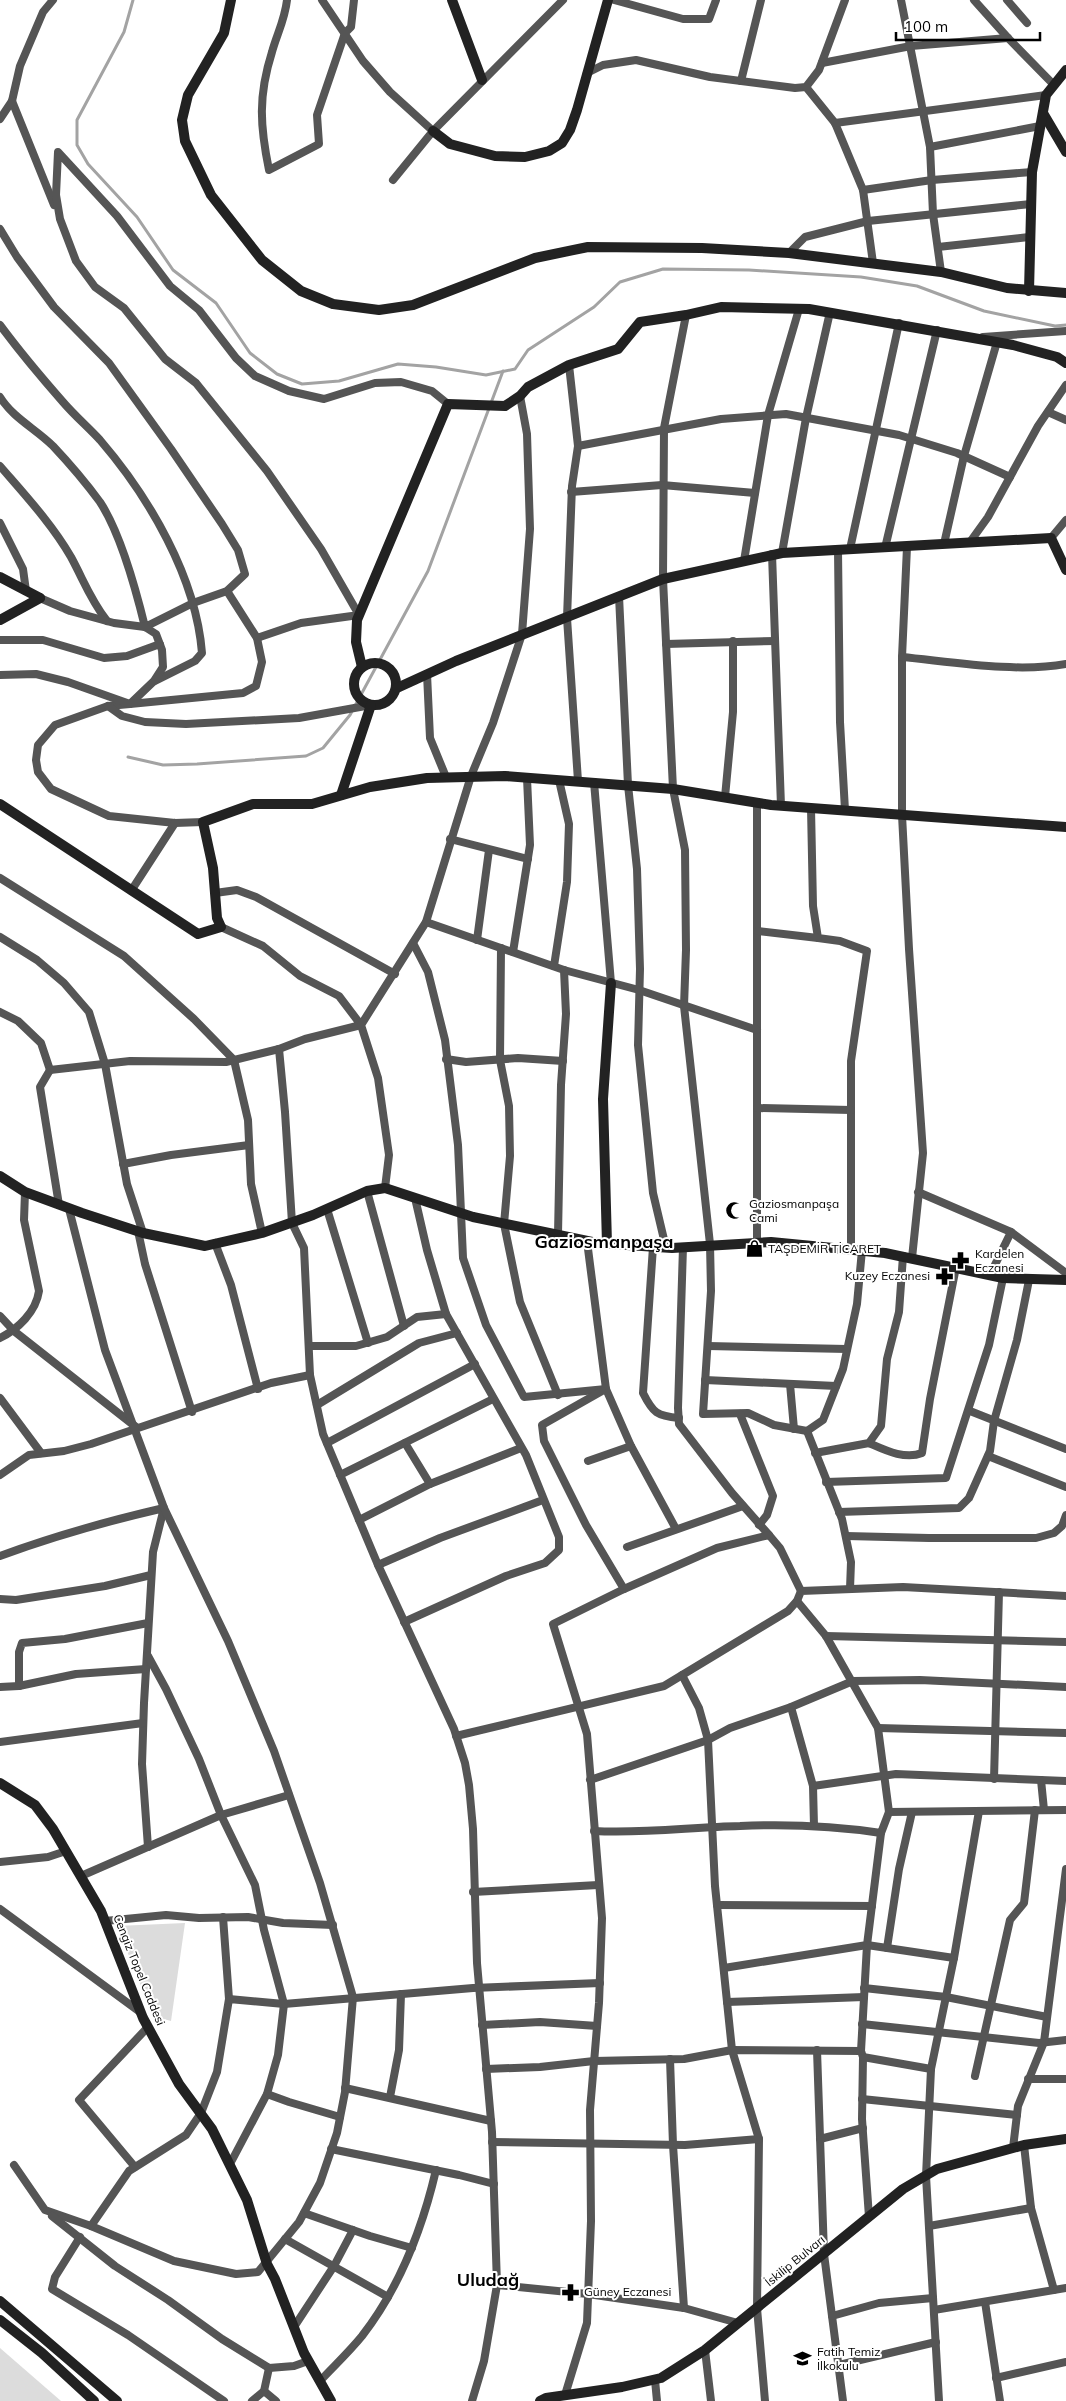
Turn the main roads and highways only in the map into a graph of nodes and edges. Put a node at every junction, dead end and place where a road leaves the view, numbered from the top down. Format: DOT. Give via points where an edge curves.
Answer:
graph roads {
  1 [pos="231,0"];
  2 [pos="452,0"];
  3 [pos="608,0"];
  4 [pos="1066,70"];
  5 [pos="482,80"];
  6 [pos="1043,113"];
  7 [pos="433,131"];
  8 [pos="1066,152"];
  9 [pos="1029,291"];
  10 [pos="1066,293"];
  11 [pos="1066,363"];
  12 [pos="1066,570"];
  13 [pos="0,577"];
  14 [pos="0,620"];
  15 [pos="362,667"];
  16 [pos="397,688"];
  17 [pos="370,705"];
  18 [pos="341,795"];
  19 [pos="0,804"];
  20 [pos="1066,827"];
  21 [pos="611,983"];
  22 [pos="0,1176"];
  23 [pos="607,1244"];
  24 [pos="1066,1280"];
  25 [pos="1,1781"];
  26 [pos="1066,2139"];
  27 [pos="0,2300"];
  28 [pos="0,2320"];
  29 [pos="94,2401"];
  30 [pos="117,2401"];
  31 [pos="332,2401"];
  32 [pos="540,2401"];
  1 -- 9 [label="main road" via="224,34 188,95 182,120 185,141 211,195 262,260 301,291 333,304 379,310 413,305 535,258 588,247 788,253 941,272"];
  2 -- 5 [label="main road"];
  3 -- 7 [label="main road" via="570,130 562,143 549,151 525,157 495,156 450,144"];
  4 -- 6 [label="main road" via="1046,95"];
  6 -- 8 [label="main road"];
  6 -- 9 [label="main road" via="1032,172"];
  9 -- 10 [label="main road"];
  11 -- 15 [label="main road" via="1057,357 997,342 899,323 799,309 721,307 640,322 618,348 570,365 528,387 505,406 448,404 359,614 356,642"];
  12 -- 16 [label="main road" via="1051,538 777,554 662,579"];
  13 -- 14 [label="main road" via="40,598"];
  15 -- 16 [label="main road" via="374,662 386,665 395,675"];
  15 -- 17 [label="main road" via="354,679 355,692"];
  16 -- 17 [label="main road" via="384,704"];
  17 -- 18 [label="main road"];
  18 -- 19 [label="main road" via="312,804 252,804 203,822 213,868 220,927 198,934"];
  18 -- 20 [label="main road" via="427,778 527,778 673,788 781,806"];
  21 -- 23 [label="main road" via="603,1099"];
  22 -- 23 [label="main road" via="24,1192 64,1207 140,1232 205,1246 262,1234 367,1191 385,1188 460,1213"];
  23 -- 24 [label="main road" via="666,1248 757,1243 856,1250 908,1257 1003,1278"];
  25 -- 31 [label="main road, Cengiz Topel Caddesi" via="34,1805 53,1829 81,1876 105,1921 140,2012 179,2084 212,2129 230,2164 247,2200 267,2264 308,2361"];
  26 -- 32 [label="main road, İskilip Bulvarı" via="1024,2145 937,2169 903,2189 705,2350 661,2378 622,2388"];
  27 -- 30 [label="main road"];
  28 -- 29 [label="main road"];
}
